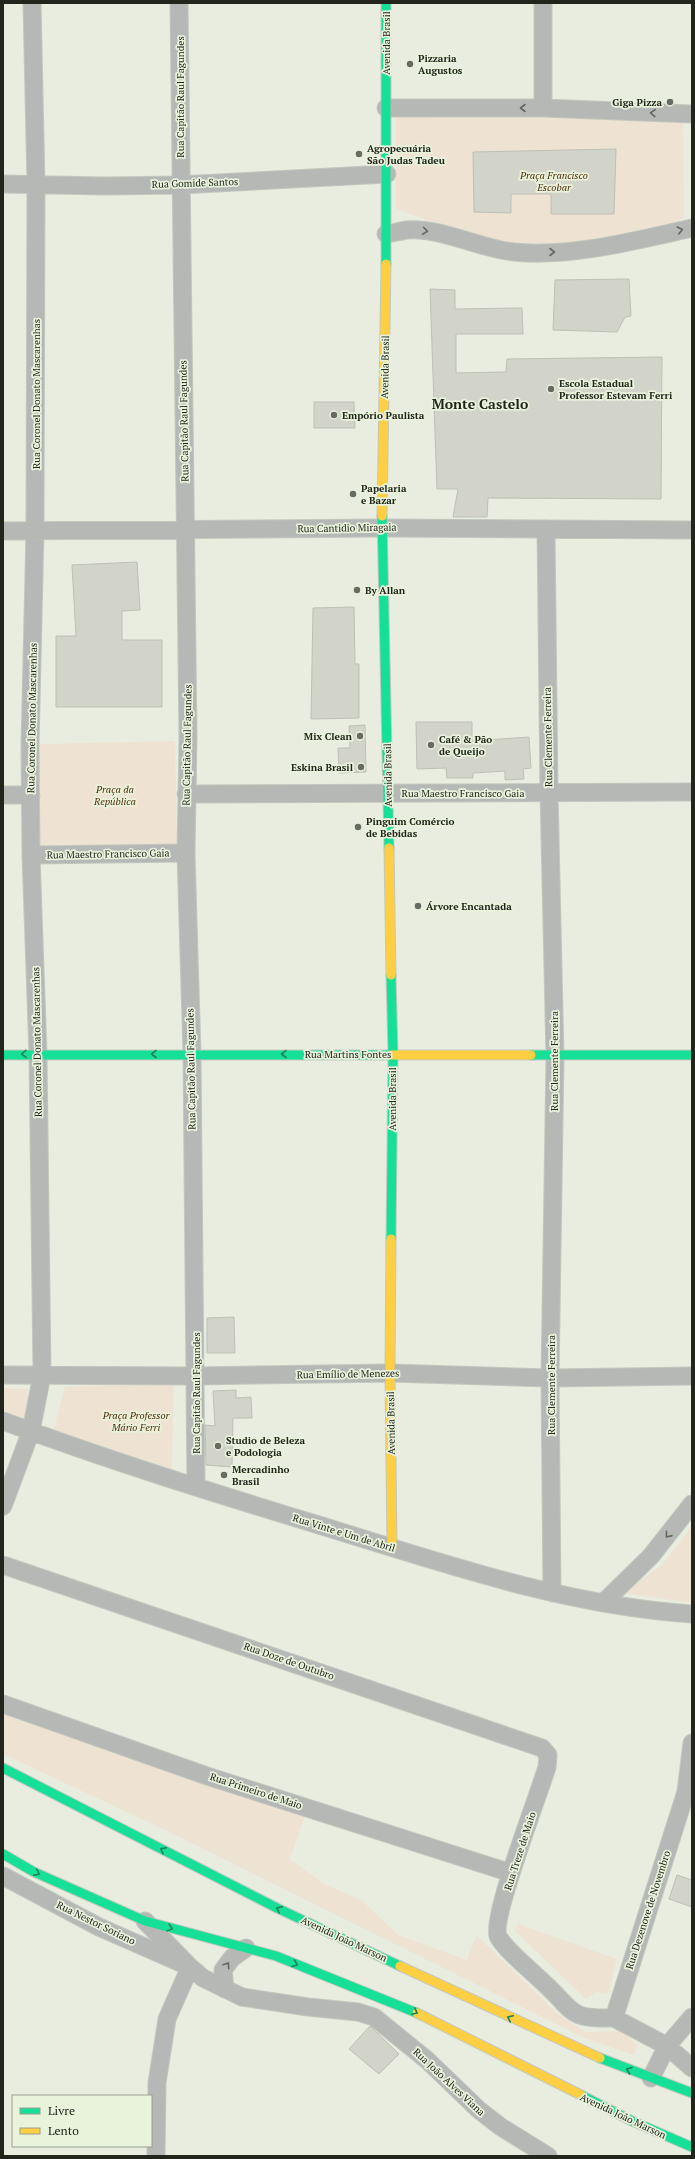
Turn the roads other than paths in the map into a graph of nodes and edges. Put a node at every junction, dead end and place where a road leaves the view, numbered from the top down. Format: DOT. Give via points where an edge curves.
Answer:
graph roads {
  1 [pos="32,3"];
  2 [pos="179,3"];
  3 [pos="386,3"];
  4 [pos="543,3"];
  5 [pos="386,108"];
  6 [pos="543,108"];
  7 [pos="692,114"];
  8 [pos="387,174"];
  9 [pos="3,184"];
  10 [pos="36,184"];
  11 [pos="180,185"];
  12 [pos="692,228"];
  13 [pos="386,234"];
  14 [pos="382,528"];
  15 [pos="546,529"];
  16 [pos="692,530"];
  17 [pos="3,531"];
  18 [pos="35,531"];
  19 [pos="186,531"];
  20 [pos="549,792"];
  21 [pos="692,792"];
  22 [pos="389,793"];
  23 [pos="186,794"];
  24 [pos="31,795"];
  25 [pos="3,796"];
  26 [pos="186,853"];
  27 [pos="31,855"];
  28 [pos="38,1054"];
  29 [pos="192,1054"];
  30 [pos="393,1054"];
  31 [pos="3,1055"];
  32 [pos="692,1055"];
  33 [pos="555,1056"];
  34 [pos="390,1373"];
  35 [pos="3,1375"];
  36 [pos="42,1375"];
  37 [pos="196,1376"];
  38 [pos="692,1376"];
  39 [pos="550,1378"];
  40 [pos="3,1421"];
  41 [pos="31,1431"];
  42 [pos="196,1487"];
  43 [pos="692,1504"];
  44 [pos="3,1506"];
  45 [pos="392,1548"];
  46 [pos="3,1565"];
  47 [pos="552,1593"];
  48 [pos="604,1602"];
  49 [pos="692,1614"];
  50 [pos="3,1704"];
  51 [pos="692,1743"];
  52 [pos="3,1768"];
  53 [pos="544,1778"];
  54 [pos="3,1854"];
  55 [pos="511,1873"];
  56 [pos="3,1876"];
  57 [pos="146,1921"];
  58 [pos="246,1948"];
  59 [pos="190,1967"];
  60 [pos="225,1990"];
  61 [pos="692,2016"];
  62 [pos="614,2018"];
  63 [pos="667,2046"];
  64 [pos="692,2067"];
  65 [pos="651,2078"];
  66 [pos="692,2093"];
  67 [pos="692,2147"];
  68 [pos="156,2156"];
  69 [pos="548,2156"];
  1 -- 10 [label="street, Rua Coronel Donato Mascarenhas"];
  2 -- 11 [label="street, Rua Capitão Raul Fagundes"];
  3 -- 5 [label="street, Avenida Brasil"];
  4 -- 6 [label="street"];
  6 -- 5 [label="street, one-way"];
  5 -- 8 [label="street, Avenida Brasil"];
  7 -- 6 [label="street, one-way"];
  8 -- 11 [label="street, Rua Gomide Santos"];
  8 -- 13 [label="street, Avenida Brasil"];
  9 -- 10 [label="street, Rua Gomide Santos"];
  10 -- 11 [label="street, Rua Gomide Santos"];
  10 -- 18 [label="street, Rua Coronel Donato Mascarenhas"];
  11 -- 19 [label="street, Rua Capitão Raul Fagundes"];
  13 -- 12 [label="street, one-way" via="408,230 427,231 514,252 560,252"];
  13 -- 14 [label="street, Avenida Brasil"];
  14 -- 15 [label="street, Rua Cantidio Miragaia"];
  14 -- 19 [label="street, Rua Cantidio Miragaia"];
  14 -- 22 [label="street, Avenida Brasil"];
  15 -- 16 [label="street, Rua Cantidio Miragaia"];
  15 -- 20 [label="street, Rua Clemente Ferreira"];
  17 -- 18 [label="street, Rua Cantidio Miragaia"];
  18 -- 19 [label="street, Rua Cantidio Miragaia"];
  18 -- 24 [label="street, Rua Coronel Donato Mascarenhas"];
  19 -- 23 [label="street, Rua Capitão Raul Fagundes"];
  20 -- 21 [label="street, Rua Maestro Francisco Gaia"];
  20 -- 22 [label="street, Rua Maestro Francisco Gaia"];
  20 -- 33 [label="street, Rua Clemente Ferreira"];
  22 -- 23 [label="street, Rua Maestro Francisco Gaia"];
  22 -- 30 [label="street, Avenida Brasil"];
  23 -- 26 [label="street, Rua Capitão Raul Fagundes"];
  24 -- 25 [label="street"];
  24 -- 27 [label="street, Rua Coronel Donato Mascarenhas"];
  26 -- 27 [label="street, Rua Maestro Francisco Gaia"];
  26 -- 29 [label="street, Rua Capitão Raul Fagundes"];
  27 -- 28 [label="street, Rua Coronel Donato Mascarenhas"];
  29 -- 28 [label="street, Rua Martins Fontes, one-way"];
  28 -- 31 [label="street, Rua Martins Fontes, one-way"];
  28 -- 36 [label="street, Rua Coronel Donato Mascarenhas"];
  30 -- 29 [label="street, Rua Martins Fontes, one-way"];
  29 -- 37 [label="street, Rua Capitão Raul Fagundes"];
  30 -- 33 [label="street, Rua Martins Fontes"];
  30 -- 34 [label="street, Avenida Brasil"];
  32 -- 33 [label="street, Rua Martins Fontes"];
  33 -- 39 [label="street, Rua Clemente Ferreira"];
  34 -- 37 [label="street, Rua Emílio de Menezes"];
  34 -- 39 [label="street, Rua Emílio de Menezes"];
  34 -- 45 [label="street, Avenida Brasil"];
  35 -- 36 [label="street, Rua Emílio de Menezes"];
  36 -- 37 [label="street, Rua Emílio de Menezes"];
  36 -- 41 [label="street, Rua Coronel Donato Mascarenhas"];
  37 -- 42 [label="street, Rua Capitão Raul Fagundes"];
  38 -- 39 [label="street, Rua Emílio de Menezes"];
  39 -- 47 [label="street, Rua Clemente Ferreira"];
  40 -- 41 [label="street, Rua Vinte e Um de Abril"];
  41 -- 42 [label="street, Rua Vinte e Um de Abril"];
  41 -- 44 [label="street, Rua Coronel Donato Mascarenhas"];
  42 -- 45 [label="street, Rua Vinte e Um de Abril"];
  43 -- 48 [label="street, one-way" via="651,1556"];
  45 -- 47 [label="street, Rua Vinte e Um de Abril"];
  46 -- 53 [label="street, Rua Doze de Outubro" via="533,1744 542,1748 548,1755"];
  47 -- 48 [label="street, Rua Vinte e Um de Abril"];
  48 -- 49 [label="street, Rua Vinte e Um de Abril" via="657,1612"];
  50 -- 55 [label="street, Rua Primeiro de Maio" via="207,1776"];
  51 -- 62 [label="street, Rua Dezenove de Novembro" via="686,1792"];
  65 -- 52 [label="street, Avenida João Marson, one-way" via="570,2046 277,1908"];
  53 -- 55 [label="street, Rua Treze de Maio"];
  54 -- 57 [label="street, Avenida João Marson, one-way" via="34,1872"];
  55 -- 62 [label="street, Rua Treze de Maio" via="497,1925 501,1941 572,2012 588,2018"];
  56 -- 59 [label="street, Rua Nestor Soriano" via="99,1927"];
  57 -- 58 [label="street, Avenida João Marson, one-way"];
  57 -- 59 [label="street"];
  60 -- 58 [label="street, one-way" via="223,1970 232,1958"];
  58 -- 67 [label="street, Avenida João Marson, one-way" via="276,1956 393,2002 632,2121"];
  59 -- 60 [label="street" via="203,1978"];
  59 -- 68 [label="street" via="167,2019 157,2083"];
  60 -- 69 [label="street, Rua João Alves Viana" via="242,1997 358,2012 374,2017 428,2060 479,2110"];
  61 -- 63 [label="street"];
  62 -- 63 [label="street"];
  63 -- 64 [label="street"];
  63 -- 65 [label="street"];
  65 -- 66 [label="street, Avenida João Marson"];
}
